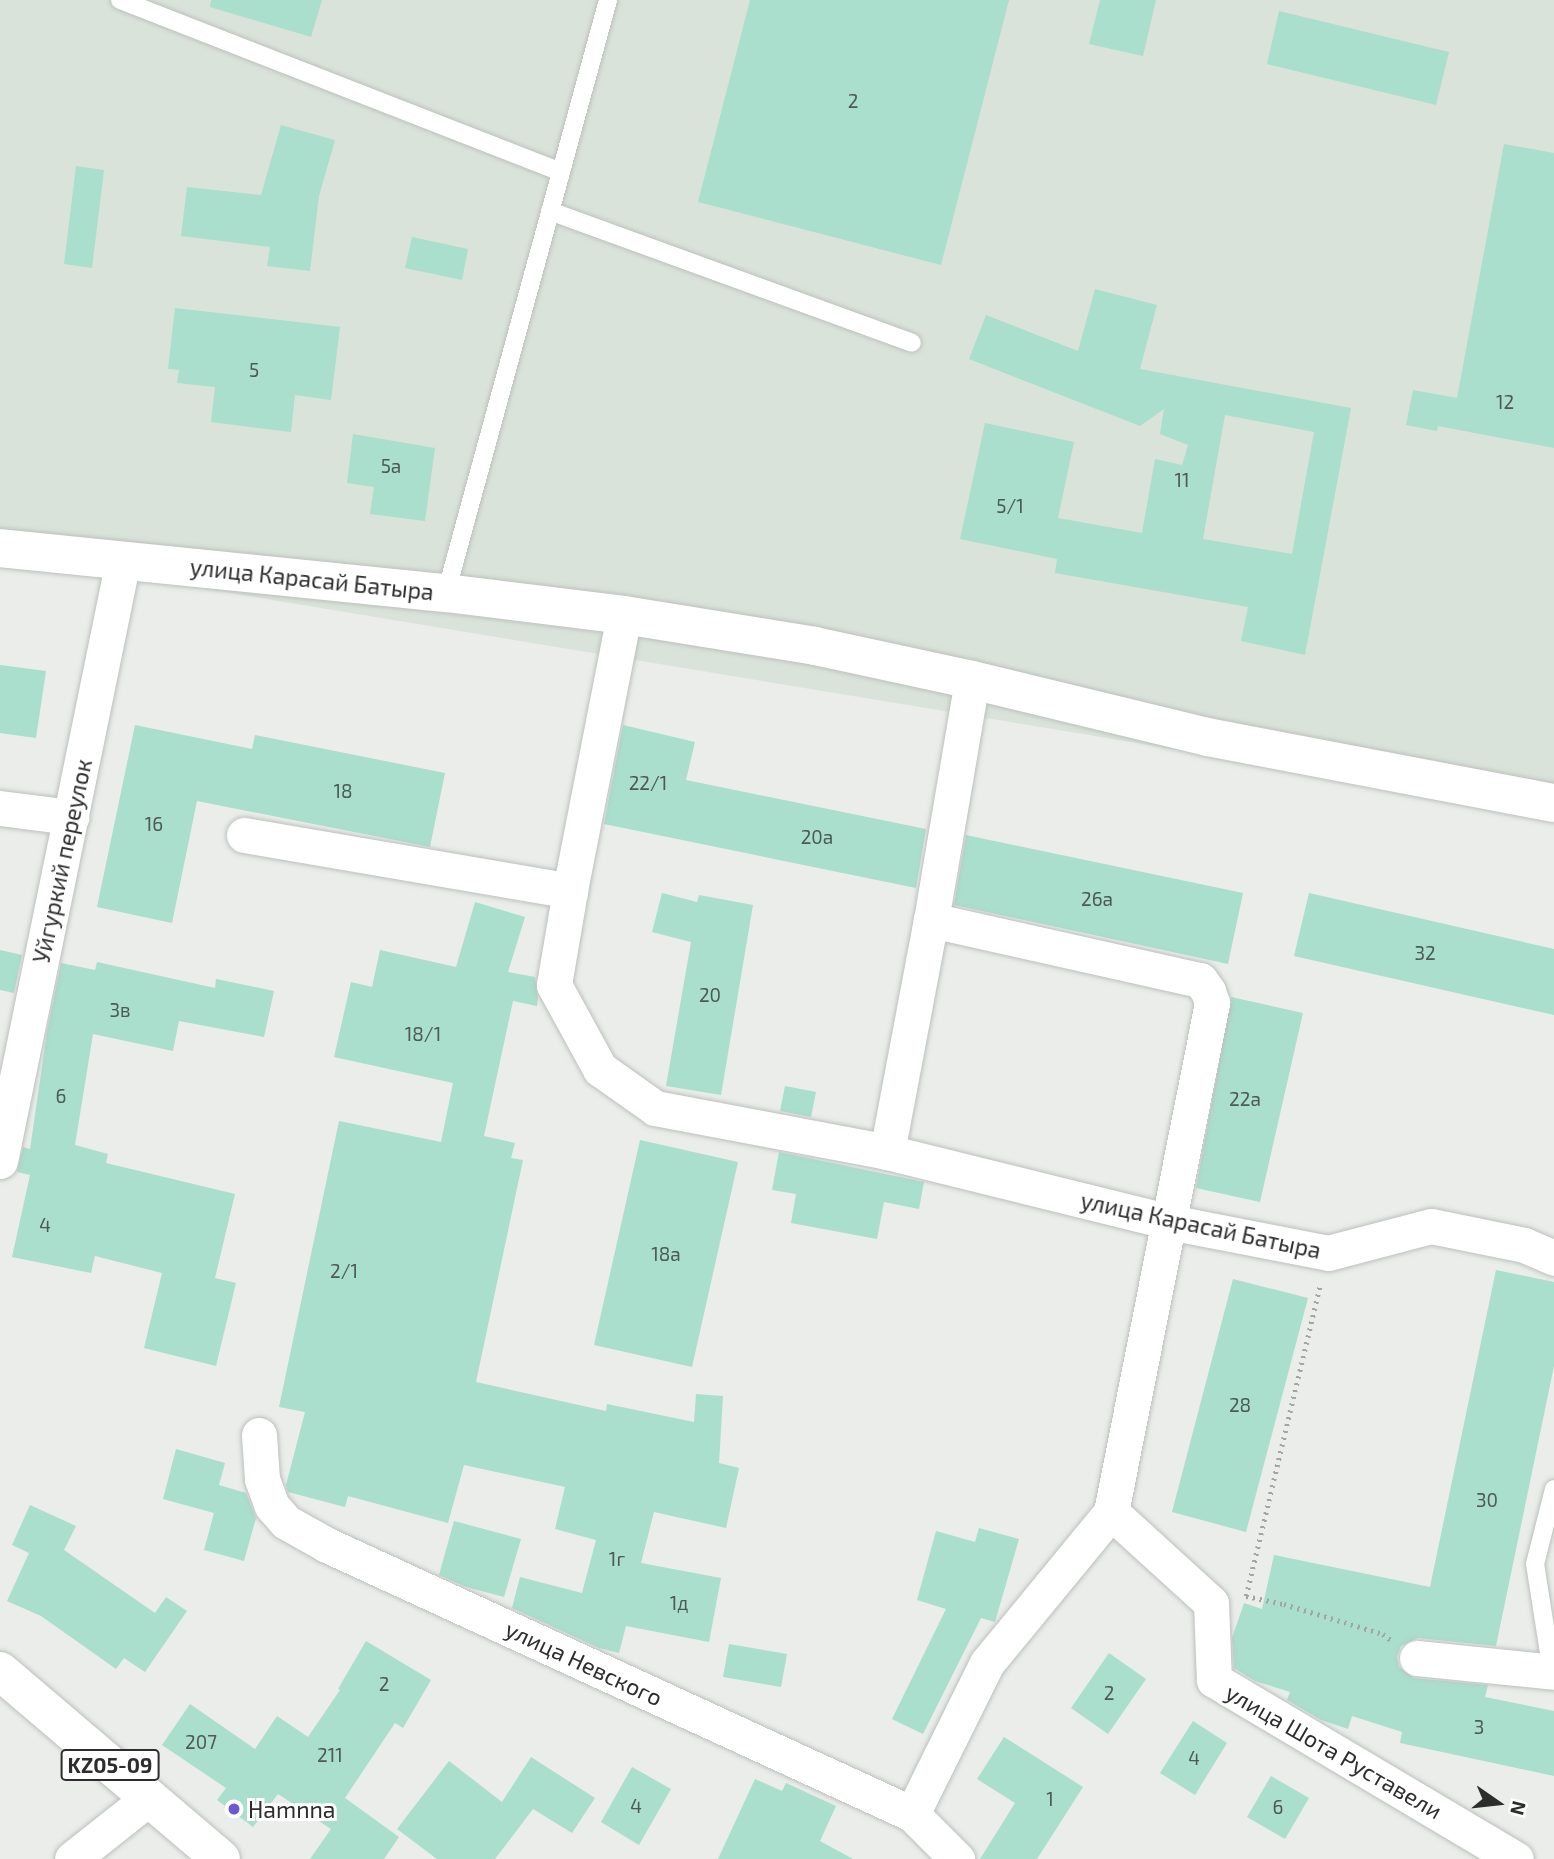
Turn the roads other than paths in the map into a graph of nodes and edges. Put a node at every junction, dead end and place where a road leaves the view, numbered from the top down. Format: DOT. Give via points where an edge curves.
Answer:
graph roads {
  1 [pos="120,0"];
  2 [pos="608,0"];
  3 [pos="561,172"];
  4 [pos="550,211"];
  5 [pos="912,343"];
  6 [pos="0,548"];
  7 [pos="123,560"];
  8 [pos="446,593"];
  9 [pos="624,615"];
  10 [pos="972,680"];
  11 [pos="1554,803"];
  12 [pos="0,808"];
  13 [pos="71,817"];
  14 [pos="244,835"];
  15 [pos="570,891"];
  16 [pos="931,920"];
  17 [pos="887,1152"];
  18 [pos="0,1161"];
  19 [pos="1169,1222"];
  20 [pos="1554,1258"];
  21 [pos="259,1435"];
  22 [pos="1554,1489"];
  23 [pos="1111,1512"];
  24 [pos="1417,1658"];
  25 [pos="0,1671"];
  26 [pos="1553,1672"];
  27 [pos="149,1798"];
  28 [pos="912,1814"];
  29 [pos="72,1859"];
  30 [pos="221,1859"];
  31 [pos="957,1859"];
  32 [pos="1516,1859"];
  1 -- 3 [label="lane"];
  2 -- 3 [label="lane"];
  3 -- 4 [label="lane"];
  4 -- 5 [label="lane"];
  4 -- 8 [label="lane"];
  6 -- 7 [label="main road, улица Карасай Батыра"];
  7 -- 8 [label="main road, улица Карасай Батыра"];
  7 -- 13 [label="street, Уйгуркий переулок"];
  8 -- 9 [label="main road, улица Карасай Батыра"];
  9 -- 10 [label="main road, улица Карасай Батыра" via="815,646"];
  9 -- 15 [label="street, улица Карасай Батыра"];
  10 -- 11 [label="main road, улица Карасай Батыра" via="1207,737"];
  10 -- 16 [label="street"];
  12 -- 13 [label="street"];
  13 -- 18 [label="street, Уйгуркий переулок"];
  14 -- 15 [label="street"];
  15 -- 17 [label="street, улица Карасай Батыра" via="554,985 600,1069 655,1108"];
  16 -- 17 [label="street"];
  16 -- 19 [label="street" via="1200,980 1212,1003"];
  17 -- 19 [label="street, улица Карасай Батыра"];
  19 -- 20 [label="street, улица Карасай Батыра" via="1328,1254 1431,1226 1524,1245"];
  19 -- 23 [label="street"];
  21 -- 28 [label="street, улица Невского" via="262,1479 272,1506 286,1522 327,1545"];
  22 -- 26 [label="lane" via="1535,1564"];
  23 -- 28 [label="street" via="987,1663"];
  23 -- 32 [label="street, улица Шота Руставели" via="1211,1603 1214,1680"];
  24 -- 26 [label="street"];
  25 -- 27 [label="main road, KZ05-09"];
  27 -- 29 [label="street"];
  27 -- 30 [label="main road, KZ05-09"];
  28 -- 31 [label="street, улица Невского"];
}
